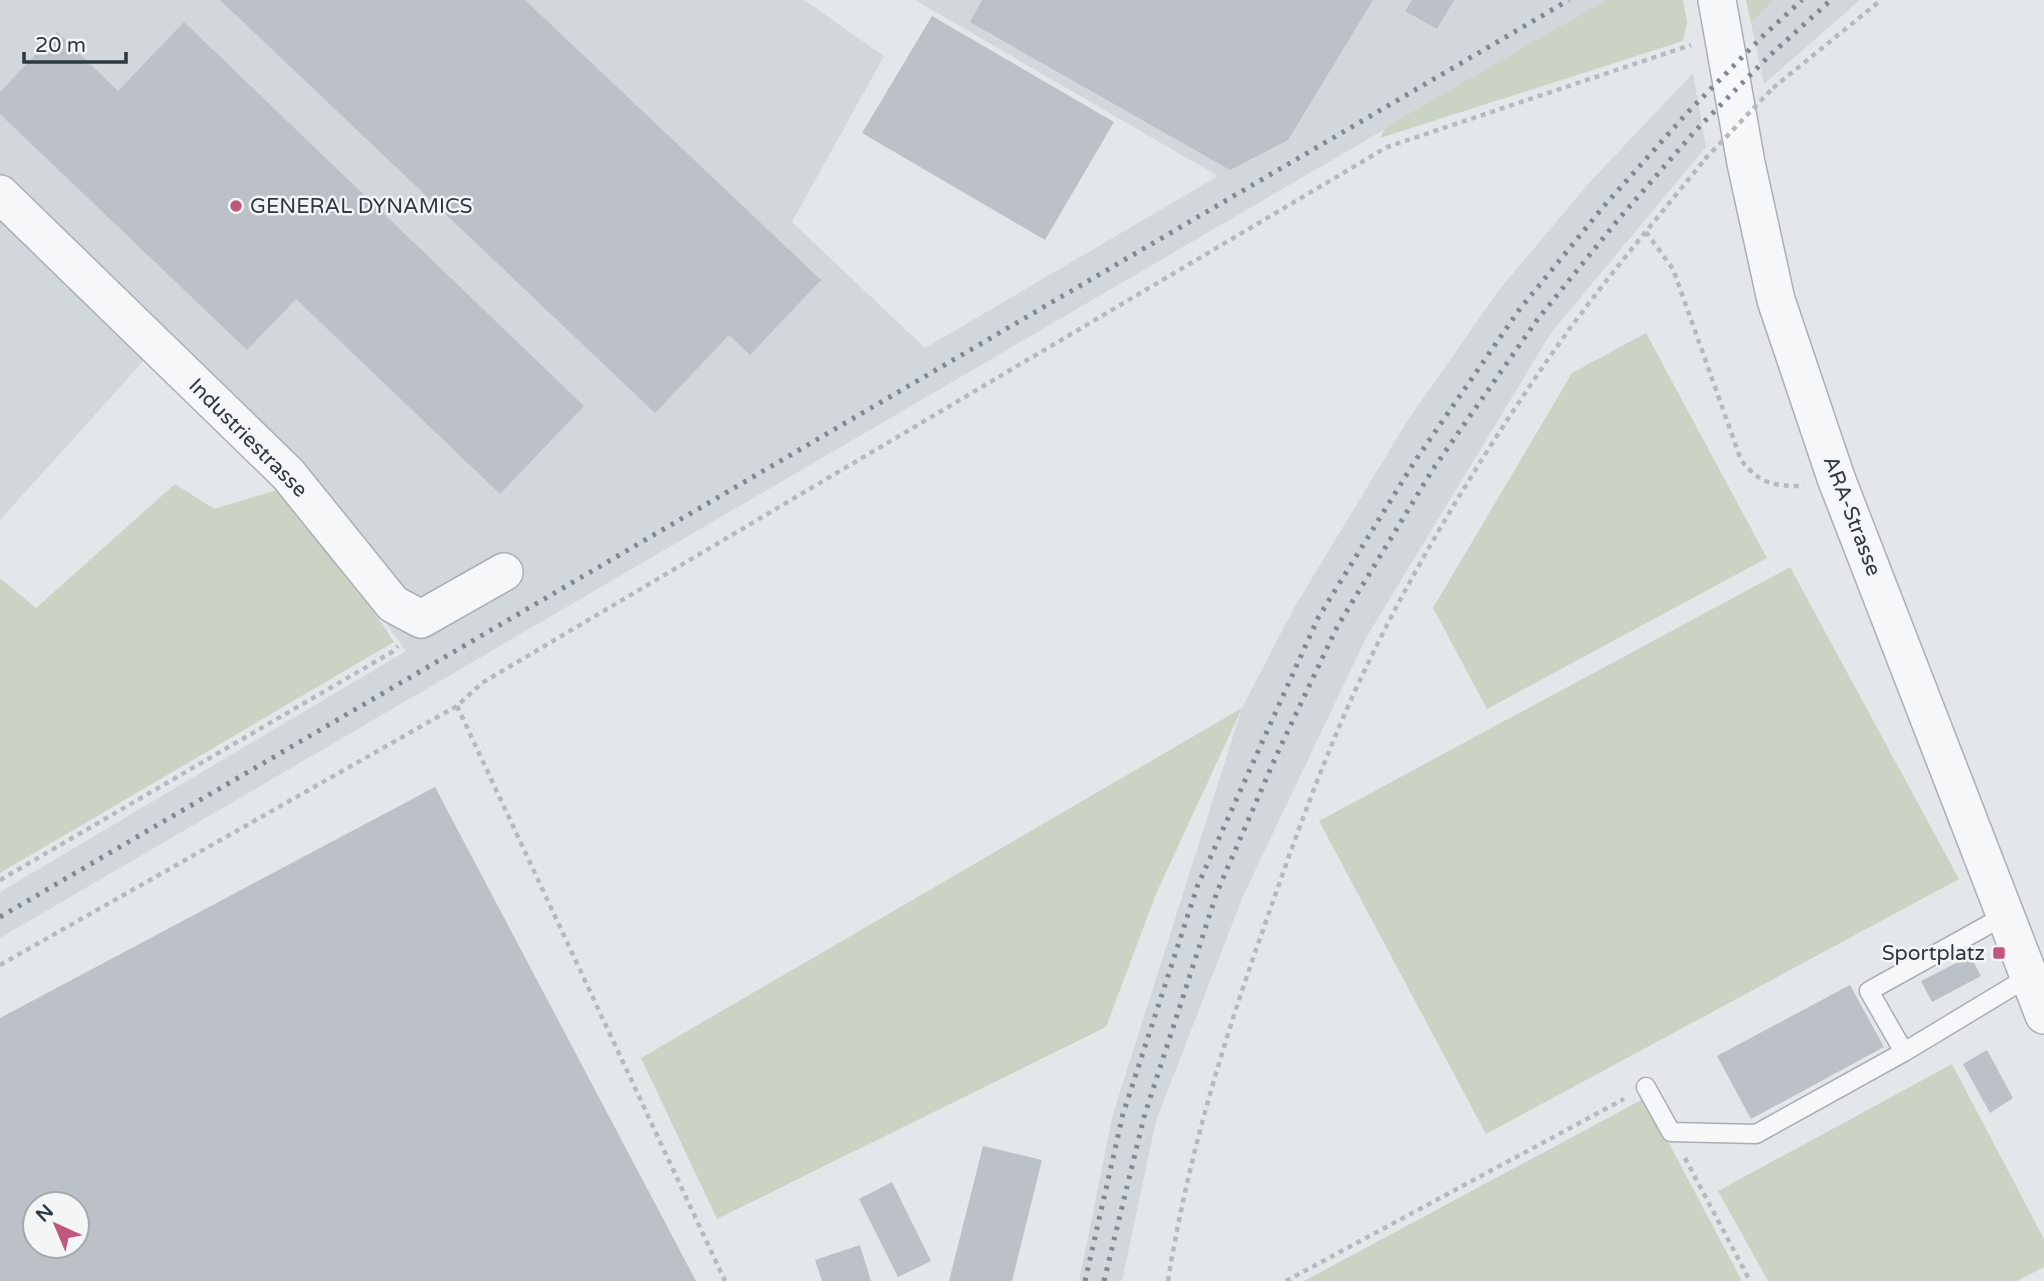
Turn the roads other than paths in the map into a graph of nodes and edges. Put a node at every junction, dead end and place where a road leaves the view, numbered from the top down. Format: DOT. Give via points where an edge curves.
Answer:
graph roads {
  1 [pos="1717,0"];
  2 [pos="0,194"];
  3 [pos="504,572"];
  4 [pos="2006,915"];
  5 [pos="2030,976"];
  6 [pos="2044,1015"];
  7 [pos="1904,1052"];
  8 [pos="1646,1087"];
  1 -- 4 [label="street, ARA-Strasse" via="1776,300 1836,478"];
  2 -- 3 [label="street, Industriestrasse" via="288,474 393,604 421,619"];
  4 -- 5 [label="street, ARA-Strasse"];
  4 -- 7 [label="lane" via="1869,991"];
  5 -- 6 [label="street, ARA-Strasse"];
  5 -- 7 [label="lane"];
  7 -- 8 [label="lane" via="1756,1134 1671,1132"];
}
